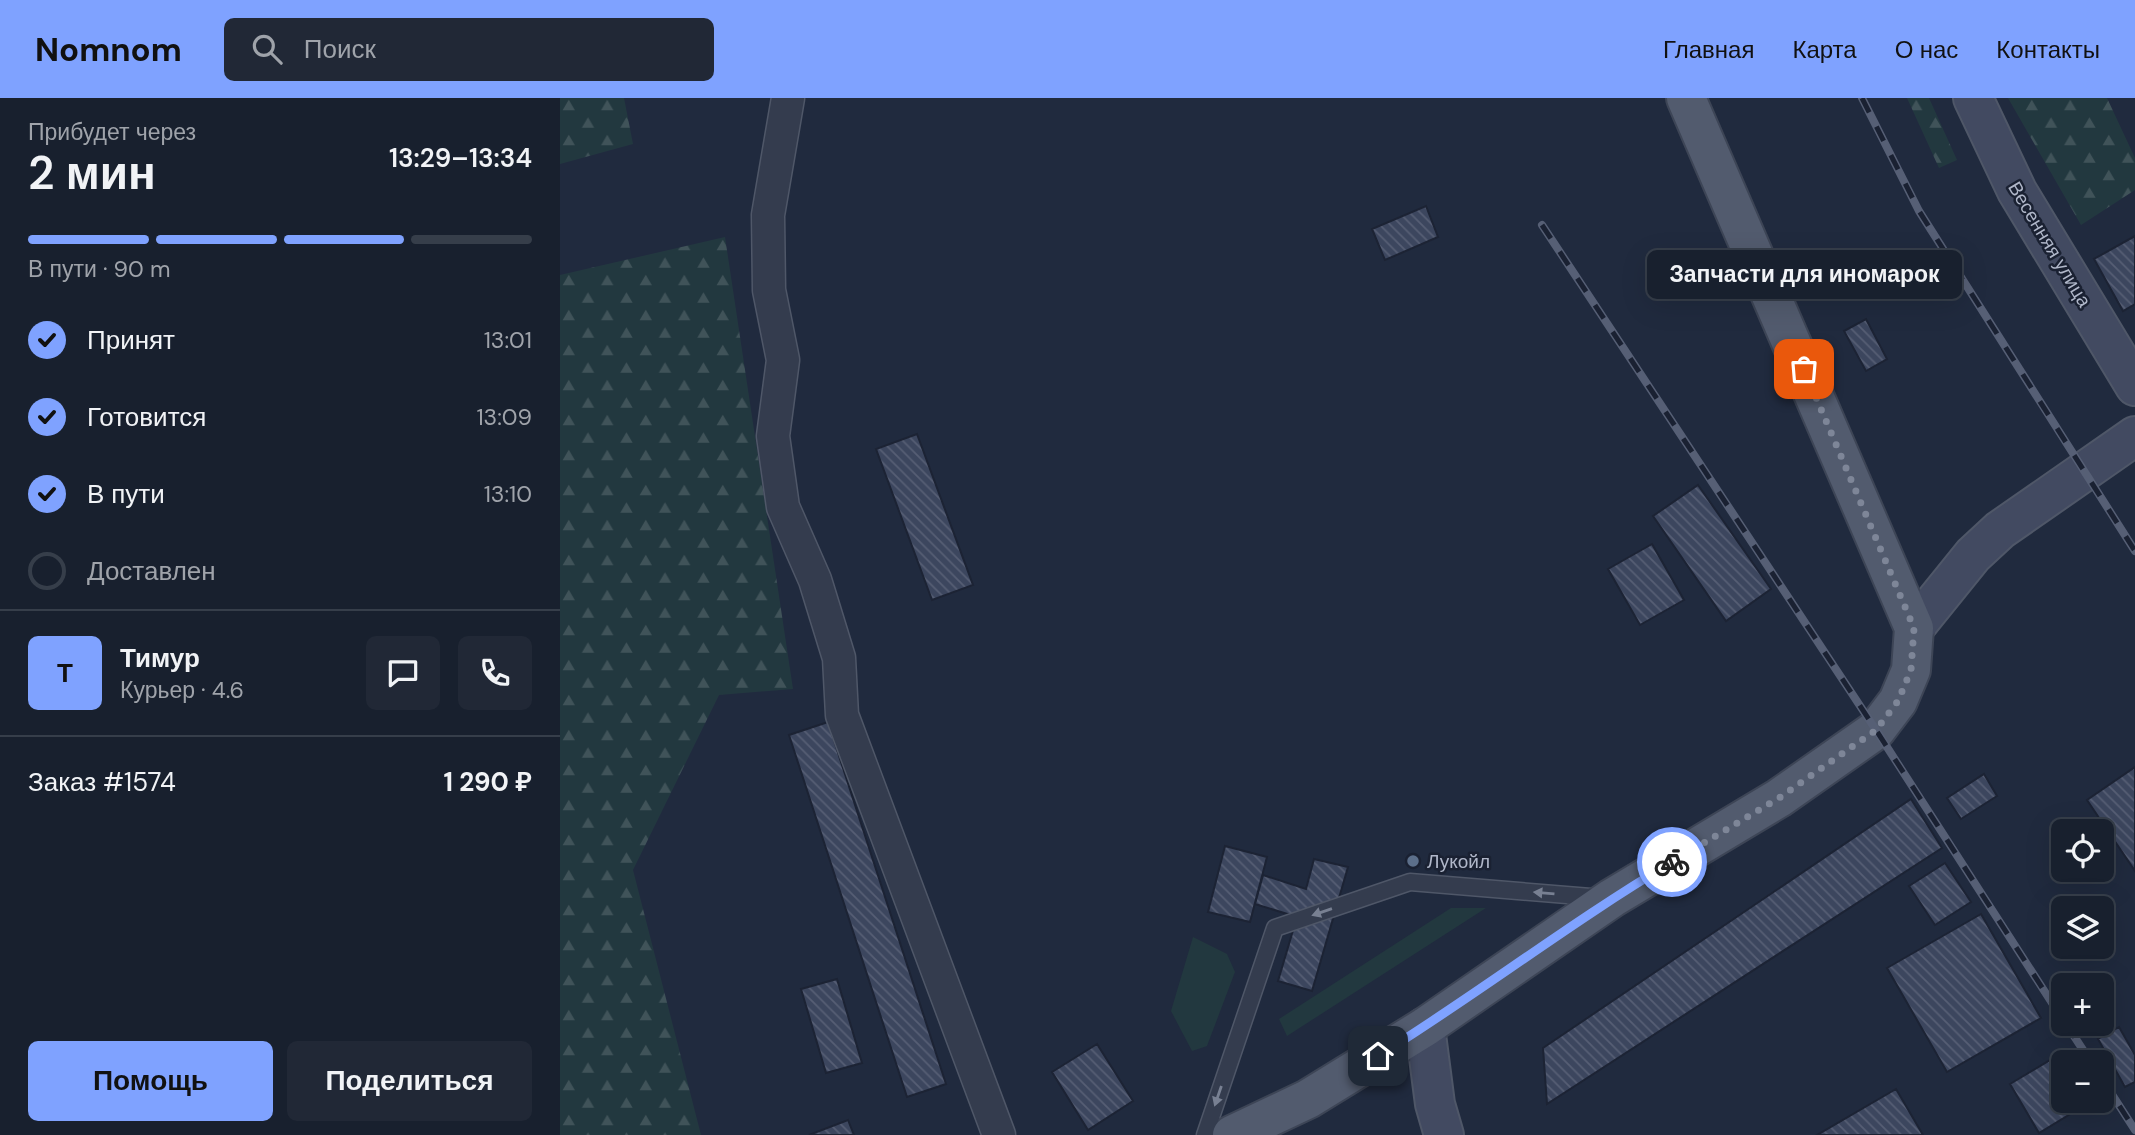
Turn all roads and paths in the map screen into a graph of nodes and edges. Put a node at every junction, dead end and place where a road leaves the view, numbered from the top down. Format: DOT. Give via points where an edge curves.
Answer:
graph roads {
  1 [pos="788,98"];
  2 [pos="1686,98"];
  3 [pos="1973,98"];
  4 [pos="2135,386"];
  5 [pos="2135,436"];
  6 [pos="1914,628"];
  7 [pos="1612,898"];
  8 [pos="1424,1027"];
  9 [pos="999,1135"];
  10 [pos="1205,1135"];
  11 [pos="1232,1135"];
  12 [pos="1444,1135"];
  1 -- 9 [label="street" via="768,215 769,290 783,360 773,436 783,507 815,579 839,658 842,716"];
  2 -- 6 [label="main road"];
  3 -- 4 [label="main road, Весенняя улица" via="2017,191"];
  5 -- 6 [label="main road" via="2000,530 1973,555"];
  6 -- 7 [label="main road" via="1911,670 1898,701 1876,730 1779,798"];
  7 -- 8 [label="main road"];
  7 -- 10 [label="lane, one-way" via="1410,882 1275,928"];
  8 -- 11 [label="main road" via="1308,1099"];
  8 -- 12 [label="main road"];
}
